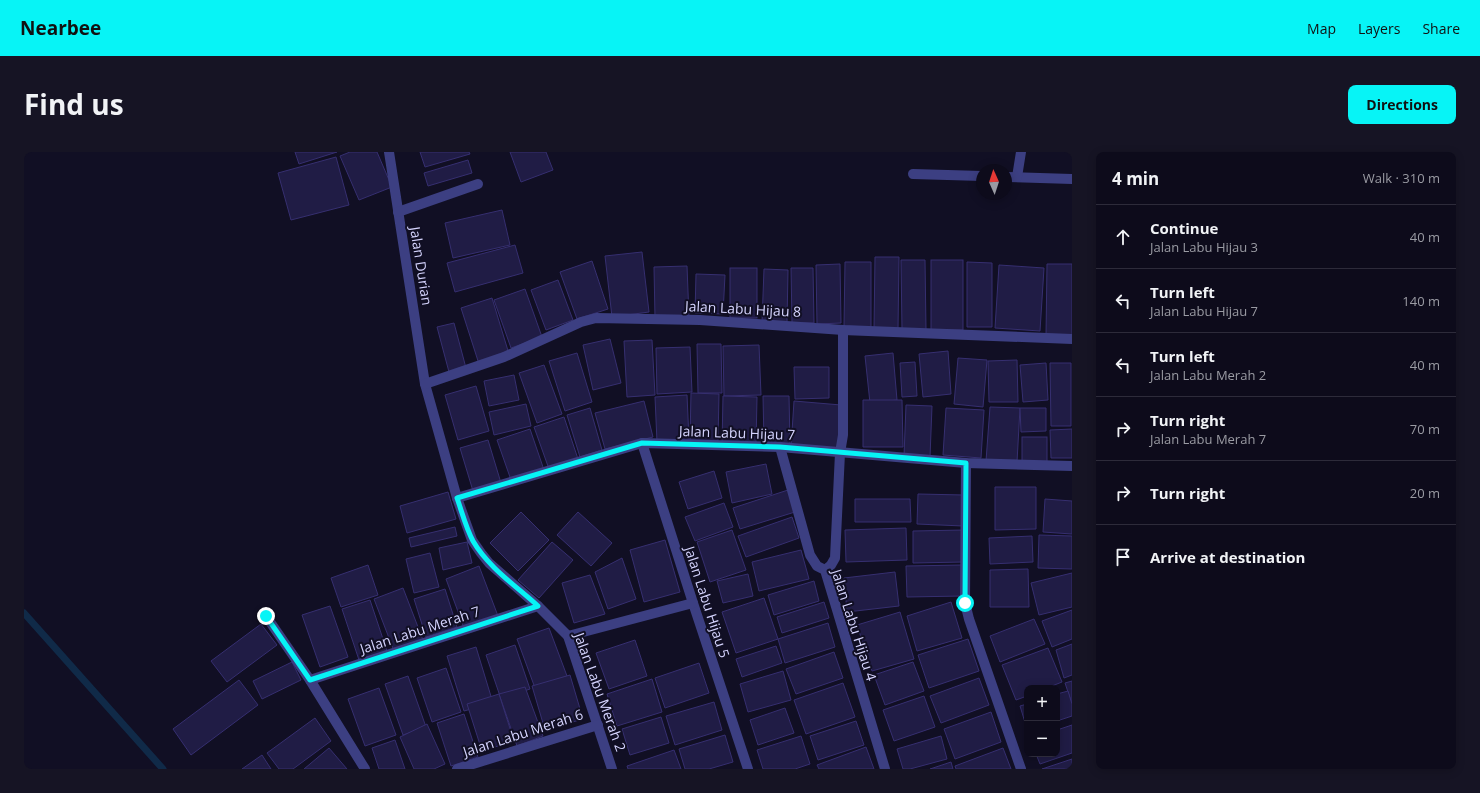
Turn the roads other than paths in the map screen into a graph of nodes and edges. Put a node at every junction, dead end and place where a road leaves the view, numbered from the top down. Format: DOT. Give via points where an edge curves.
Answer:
graph roads {
  1 [pos="389,152"];
  2 [pos="1021,152"];
  3 [pos="913,174"];
  4 [pos="976,176"];
  5 [pos="1012,178"];
  6 [pos="1017,178"];
  7 [pos="1072,180"];
  8 [pos="478,184"];
  9 [pos="398,212"];
  10 [pos="843,330"];
  11 [pos="1072,339"];
  12 [pos="425,384"];
  13 [pos="642,443"];
  14 [pos="780,447"];
  15 [pos="840,452"];
  16 [pos="966,463"];
  17 [pos="1072,466"];
  18 [pos="457,498"];
  19 [pos="825,570"];
  20 [pos="693,603"];
  21 [pos="538,606"];
  22 [pos="266,616"];
  23 [pos="568,636"];
  24 [pos="310,680"];
  25 [pos="598,725"];
  26 [pos="365,769"];
  27 [pos="457,769"];
  28 [pos="612,769"];
  29 [pos="748,769"];
  30 [pos="885,769"];
  31 [pos="1021,769"];
  1 -- 9 [label="street, Jalan Durian"];
  2 -- 6 [label="street"];
  3 -- 4 [label="street"];
  5 -- 6 [label="street"];
  6 -- 7 [label="street"];
  8 -- 9 [label="street"];
  9 -- 12 [label="street, Jalan Durian"];
  10 -- 11 [label="street, Jalan Labu Hijau 8"];
  10 -- 12 [label="street, Jalan Labu Hijau 8" via="700,320 596,318 581,322 504,357"];
  10 -- 15 [label="street"];
  12 -- 18 [label="street, Jalan Durian"];
  13 -- 14 [label="street, Jalan Labu Hijau 7"];
  13 -- 18 [label="street, Jalan Labu Hijau 7"];
  13 -- 20 [label="street, Jalan Labu Hijau 5"];
  14 -- 15 [label="street, Jalan Labu Hijau 7"];
  14 -- 19 [label="street, Jalan Labu Hijau 4" via="810,555 817,566"];
  15 -- 16 [label="street, Jalan Labu Hijau 7"];
  15 -- 19 [label="street" via="835,558"];
  16 -- 17 [label="street, Jalan Labu Hijau 7"];
  16 -- 31 [label="street" via="965,603"];
  18 -- 21 [label="street, Jalan Labu Merah 2" via="472,540 489,563"];
  19 -- 30 [label="street, Jalan Labu Hijau 4"];
  20 -- 23 [label="street"];
  20 -- 29 [label="street, Jalan Labu Hijau 5"];
  21 -- 23 [label="street, Jalan Labu Merah 2"];
  21 -- 24 [label="street, Jalan Labu Merah 7"];
  22 -- 24 [label="street"];
  23 -- 25 [label="street, Jalan Labu Merah 2"];
  24 -- 26 [label="street"];
  25 -- 27 [label="street, Jalan Labu Merah 6"];
  25 -- 28 [label="street, Jalan Labu Merah 2"];
}
